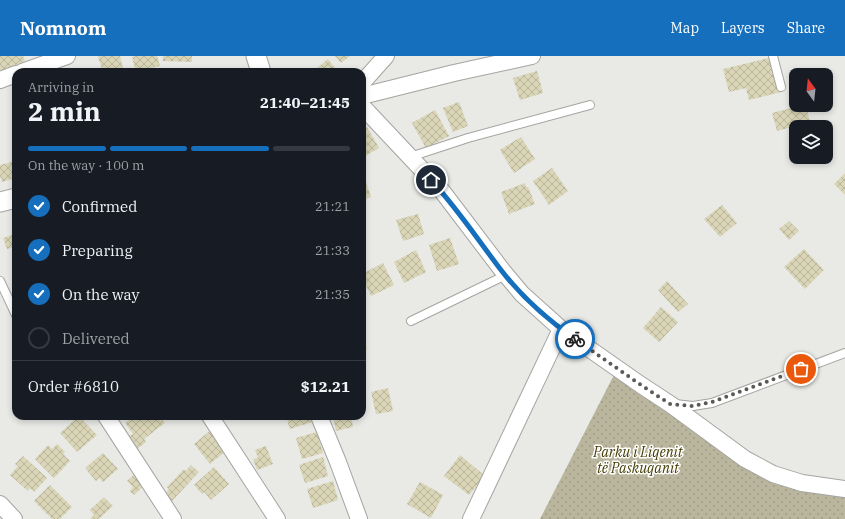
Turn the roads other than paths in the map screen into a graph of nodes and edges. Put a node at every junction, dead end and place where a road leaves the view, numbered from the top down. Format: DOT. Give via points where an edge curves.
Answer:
graph roads {
  1 [pos="66,56"];
  2 [pos="256,56"];
  3 [pos="386,56"];
  4 [pos="532,56"];
  5 [pos="773,56"];
  6 [pos="33,68"];
  7 [pos="260,68"];
  8 [pos="12,76"];
  9 [pos="366,78"];
  10 [pos="0,80"];
  11 [pos="781,87"];
  12 [pos="366,95"];
  13 [pos="590,105"];
  14 [pos="366,110"];
  15 [pos="410,157"];
  16 [pos="12,199"];
  17 [pos="0,202"];
  18 [pos="506,275"];
  19 [pos="0,281"];
  20 [pos="12,306"];
  21 [pos="411,321"];
  22 [pos="561,329"];
  23 [pos="845,353"];
  24 [pos="670,404"];
  25 [pos="109,420"];
  26 [pos="213,420"];
  27 [pos="321,420"];
  28 [pos="845,489"];
  29 [pos="0,504"];
  30 [pos="14,519"];
  31 [pos="173,519"];
  32 [pos="277,519"];
  33 [pos="359,519"];
  34 [pos="471,519"];
  1 -- 6 [label="street"];
  2 -- 7 [label="street"];
  3 -- 9 [label="street"];
  4 -- 12 [label="street"];
  5 -- 11 [label="lane"];
  8 -- 10 [label="street"];
  13 -- 15 [label="lane" via="468,138"];
  14 -- 15 [label="street"];
  15 -- 18 [label="street" via="442,191"];
  16 -- 17 [label="street"];
  18 -- 21 [label="lane"];
  18 -- 22 [label="street" via="522,294"];
  19 -- 20 [label="lane"];
  22 -- 24 [label="street"];
  22 -- 34 [label="street"];
  23 -- 24 [label="lane" via="712,402 693,406"];
  24 -- 28 [label="street" via="745,459 773,474 802,484"];
  25 -- 31 [label="street"];
  26 -- 32 [label="street"];
  27 -- 33 [label="street"];
  29 -- 30 [label="street"];
}
